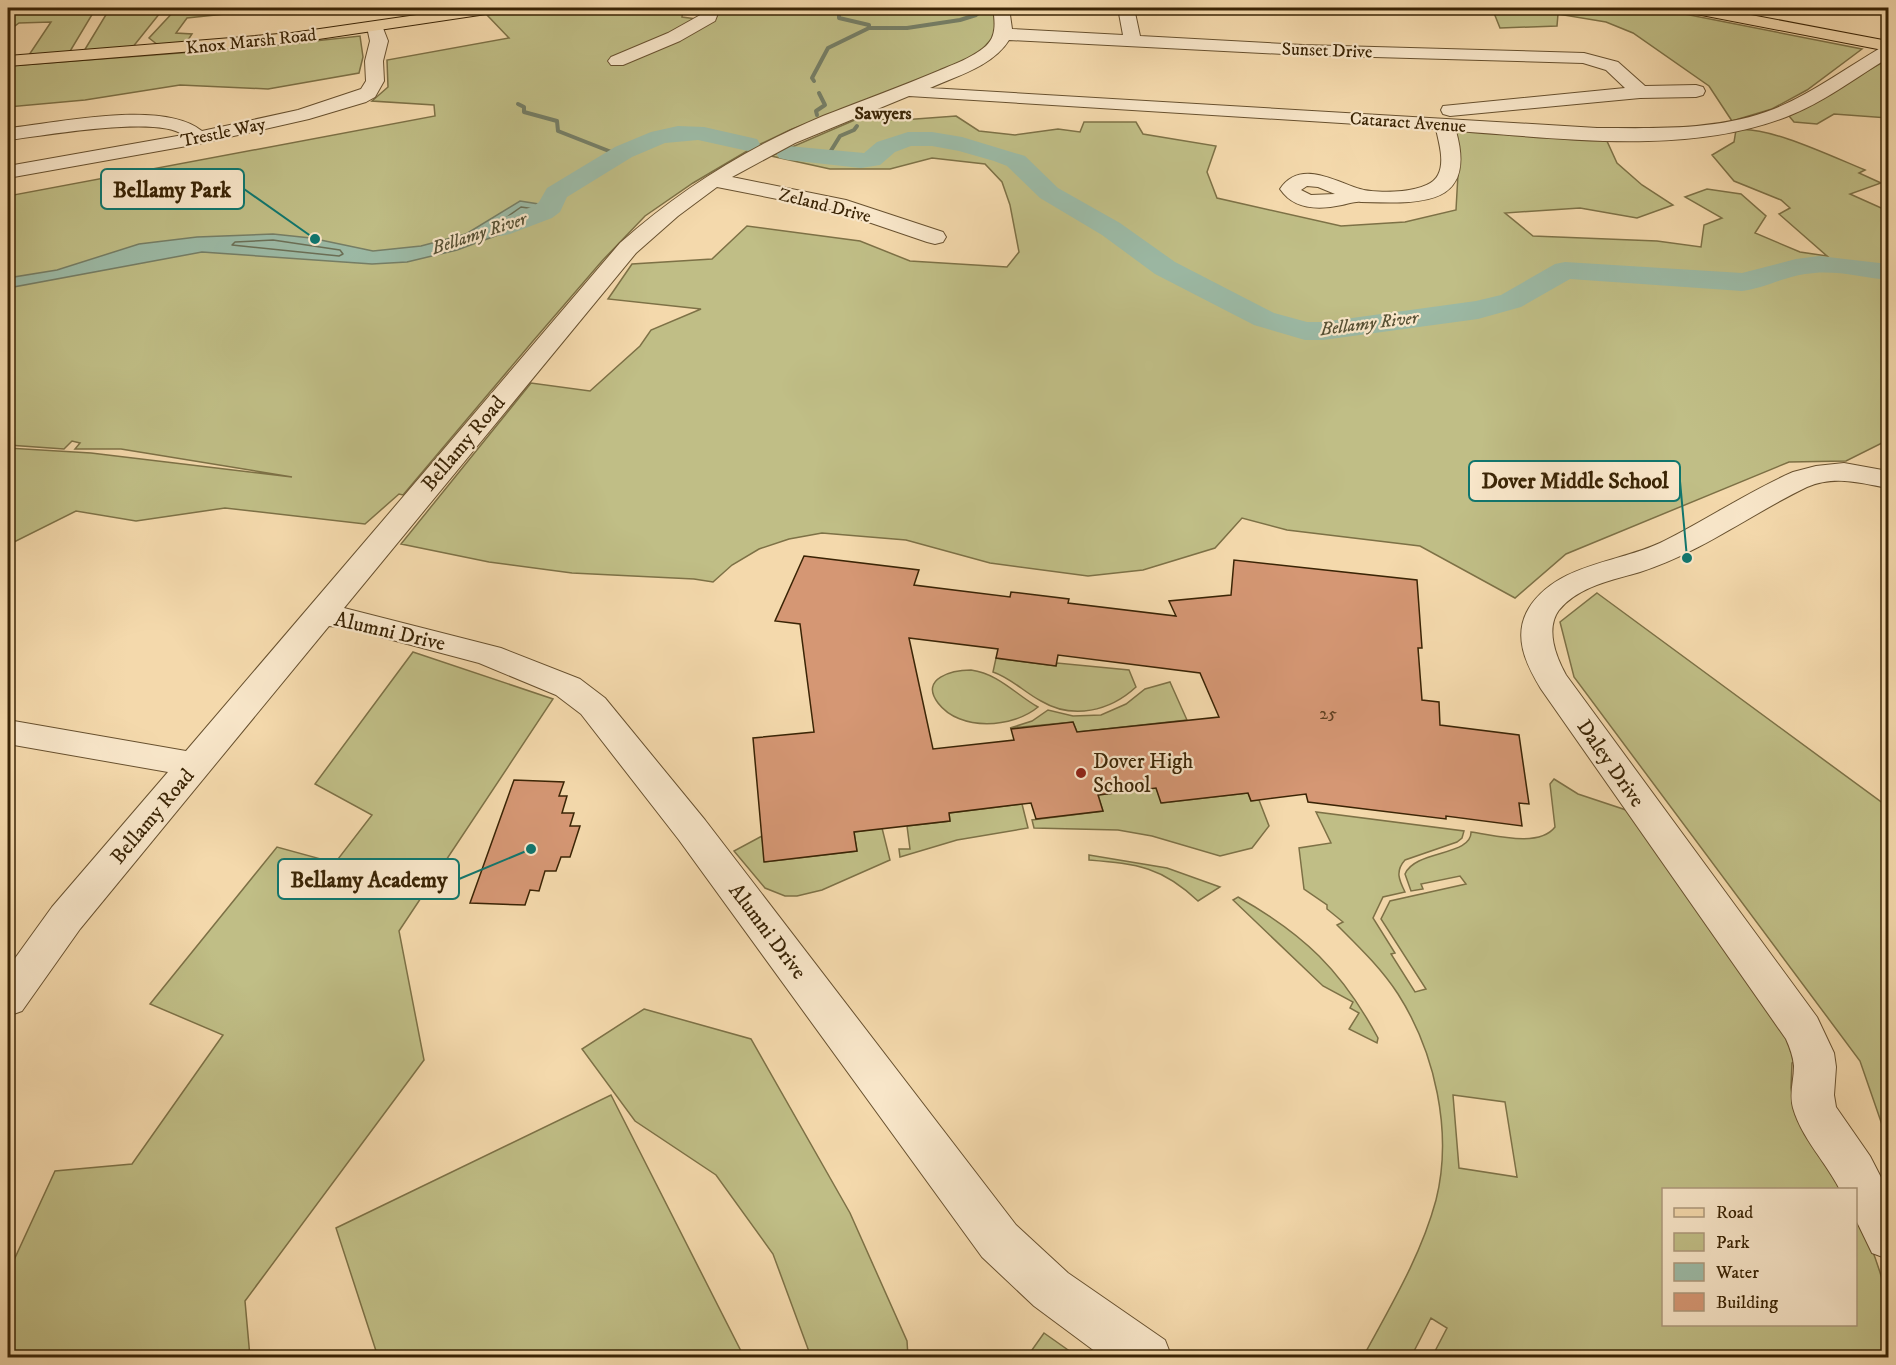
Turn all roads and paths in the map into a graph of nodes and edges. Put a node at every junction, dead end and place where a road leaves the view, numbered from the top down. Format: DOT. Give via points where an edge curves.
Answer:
graph roads {
  1 [pos="493,8"];
  2 [pos="712,8"];
  3 [pos="1001,8"];
  4 [pos="1126,8"];
  5 [pos="1691,8"];
  6 [pos="1729,8"];
  7 [pos="1767,8"];
  8 [pos="375,27"];
  9 [pos="1862,33"];
  10 [pos="1002,34"];
  11 [pos="1888,38"];
  12 [pos="1133,42"];
  13 [pos="1885,51"];
  14 [pos="8,61"];
  15 [pos="617,61"];
  16 [pos="909,90"];
  17 [pos="1696,91"];
  18 [pos="1640,93"];
  19 [pos="1407,122"];
  20 [pos="1444,125"];
  21 [pos="8,134"];
  22 [pos="198,138"];
  23 [pos="8,172"];
  24 [pos="714,180"];
  25 [pos="1357,195"];
  26 [pos="935,237"];
  27 [pos="1888,480"];
  28 [pos="320,615"];
  29 [pos="8,732"];
  30 [pos="196,765"];
  31 [pos="8,999"];
  32 [pos="1888,1237"];
  33 [pos="1147,1358"];
  1 -- 8 [label="main road, Knox Marsh Road"];
  2 -- 15 [label="street" via="709,17 692,27"];
  3 -- 10 [label="street"];
  4 -- 12 [label="street"];
  5 -- 13 [label="main road"];
  6 -- 9 [label="main road"];
  7 -- 9 [label="main road"];
  8 -- 14 [label="main road, Knox Marsh Road"];
  8 -- 22 [label="street, Trestle Way" via="379,41 375,81 368,93 302,115"];
  9 -- 11 [label="main road"];
  10 -- 12 [label="street, Sunset Drive"];
  10 -- 16 [label="street, Bellamy Road" via="994,48 981,57"];
  12 -- 18 [label="street, Sunset Drive" via="1584,58 1612,66"];
  13 -- 20 [label="street, Cataract Avenue" via="1780,113 1724,127 1662,134 1597,134"];
  16 -- 19 [label="street, Cataract Avenue"];
  16 -- 24 [label="street, Bellamy Road" via="784,140"];
  17 -- 18 [label="street"];
  18 -- 19 [label="street" via="1447,110"];
  19 -- 20 [label="street, Cataract Avenue"];
  20 -- 25 [label="street" via="1451,170 1443,184 1408,196"];
  21 -- 22 [label="street" via="155,120 185,127"];
  22 -- 23 [label="street, Trestle Way"];
  24 -- 26 [label="street, Zeland Drive" via="838,205"];
  24 -- 28 [label="street, Bellamy Road" via="650,227 605,273"];
  27 -- 32 [label="street, Daley Drive" via="1832,471 1797,480 1658,555 1568,588 1546,606 1537,630 1539,655 1553,681 1802,1029 1813,1053 1812,1095 1817,1115 1854,1171"];
  28 -- 30 [label="street, Bellamy Road"];
  28 -- 33 [label="street, Alumni Drive" via="347,618 490,655 568,687 593,706 692,830 999,1241 1062,1300"];
  29 -- 30 [label="street"];
  30 -- 31 [label="street, Bellamy Road" via="66,918"];
}
